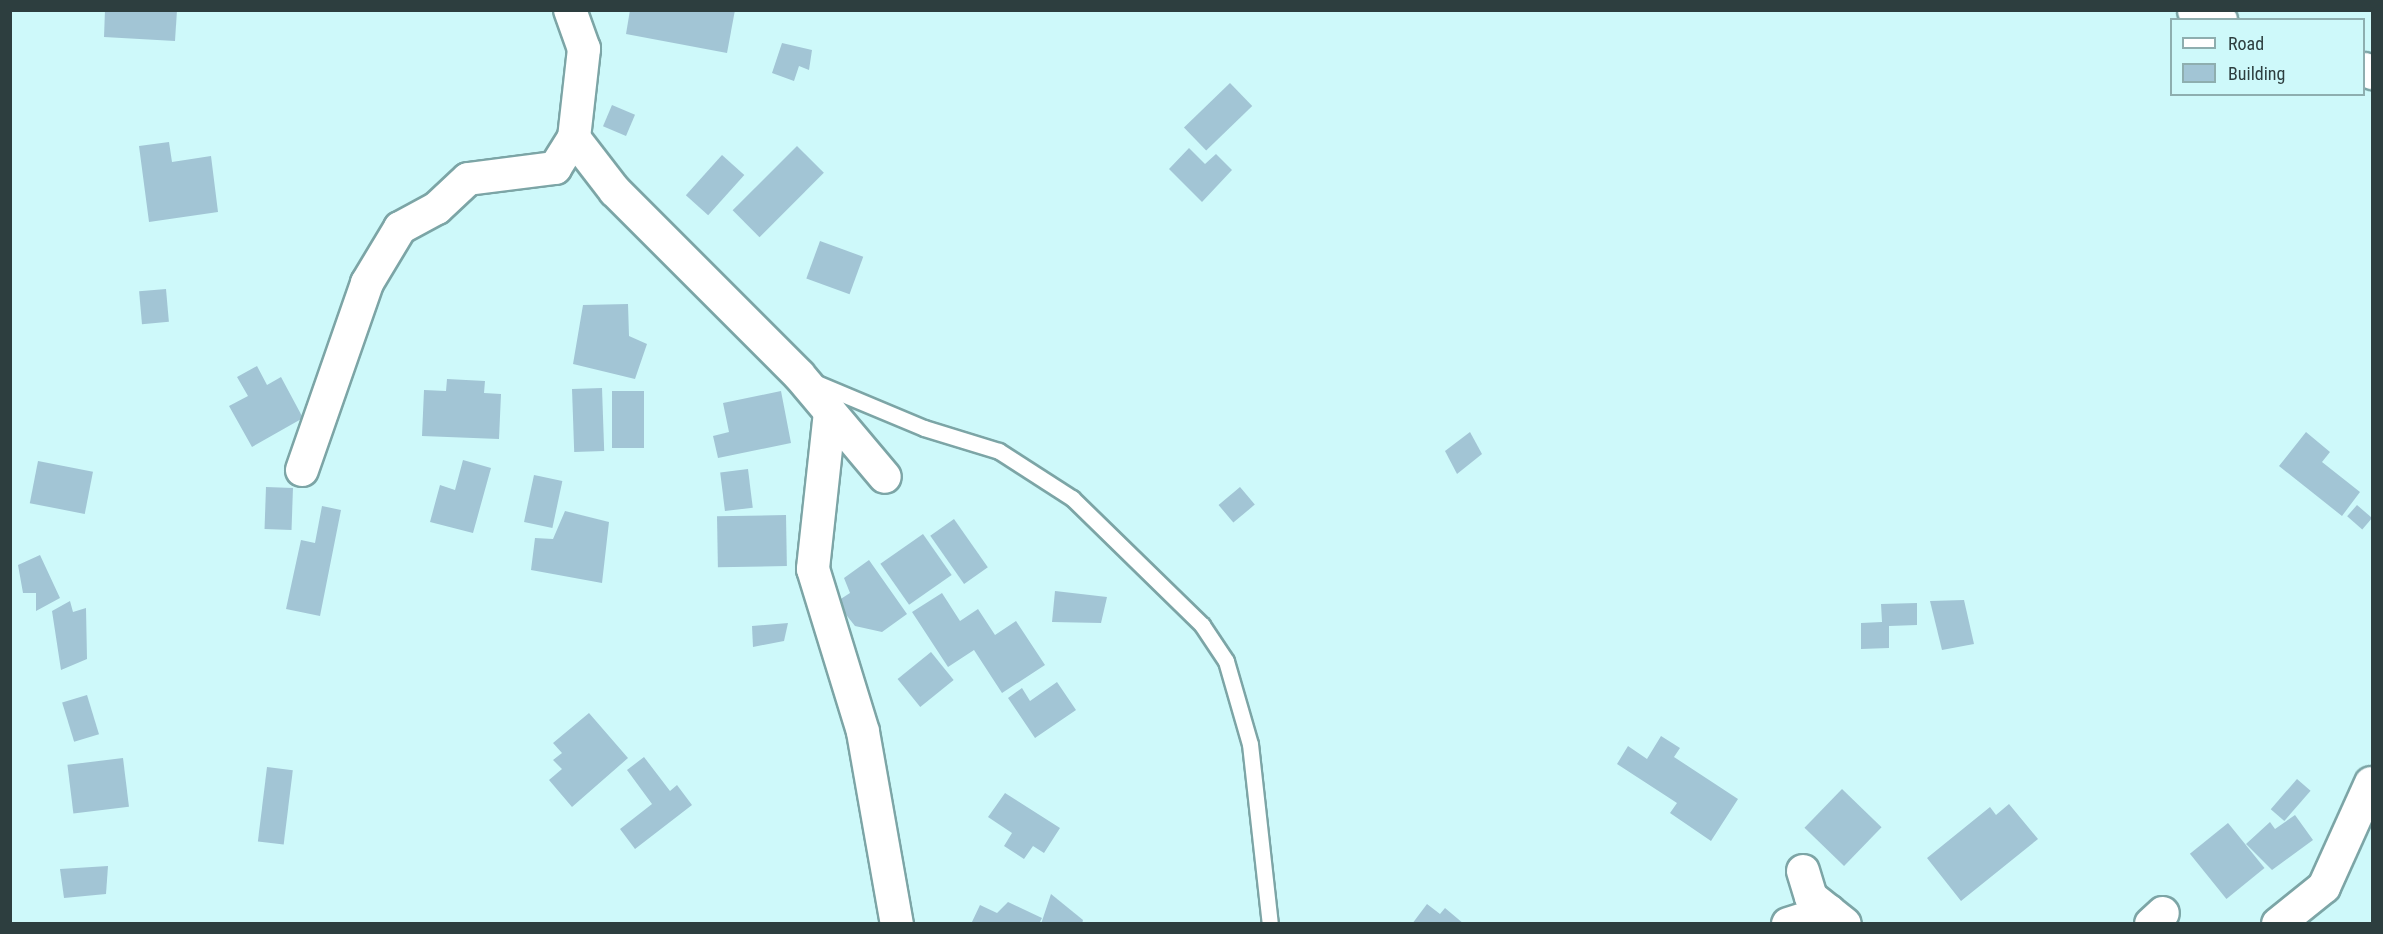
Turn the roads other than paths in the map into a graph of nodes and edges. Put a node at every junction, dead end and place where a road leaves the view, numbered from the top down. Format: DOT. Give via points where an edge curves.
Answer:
graph roads {
  1 [pos="570,10"];
  2 [pos="2194,10"];
  3 [pos="2215,18"];
  4 [pos="574,138"];
  5 [pos="799,375"];
  6 [pos="830,412"];
  7 [pos="302,470"];
  8 [pos="885,477"];
  9 [pos="2372,783"];
  10 [pos="1803,871"];
  11 [pos="1837,917"];
  12 [pos="897,924"];
  13 [pos="1270,924"];
  14 [pos="1788,924"];
  15 [pos="2278,924"];
  1 -- 4 [label="street" via="584,49"];
  2 -- 3 [label="street"];
  4 -- 5 [label="street" via="615,191"];
  4 -- 7 [label="street" via="555,168 468,179 437,208 399,228 367,283"];
  5 -- 6 [label="street"];
  5 -- 13 [label="lane" via="924,428 999,451 1072,498 1202,625 1226,661 1250,744"];
  6 -- 8 [label="street"];
  6 -- 12 [label="street" via="813,569 863,732"];
  9 -- 15 [label="street" via="2324,887"];
  10 -- 11 [label="street" via="1811,897"];
  11 -- 14 [label="street"];
}
